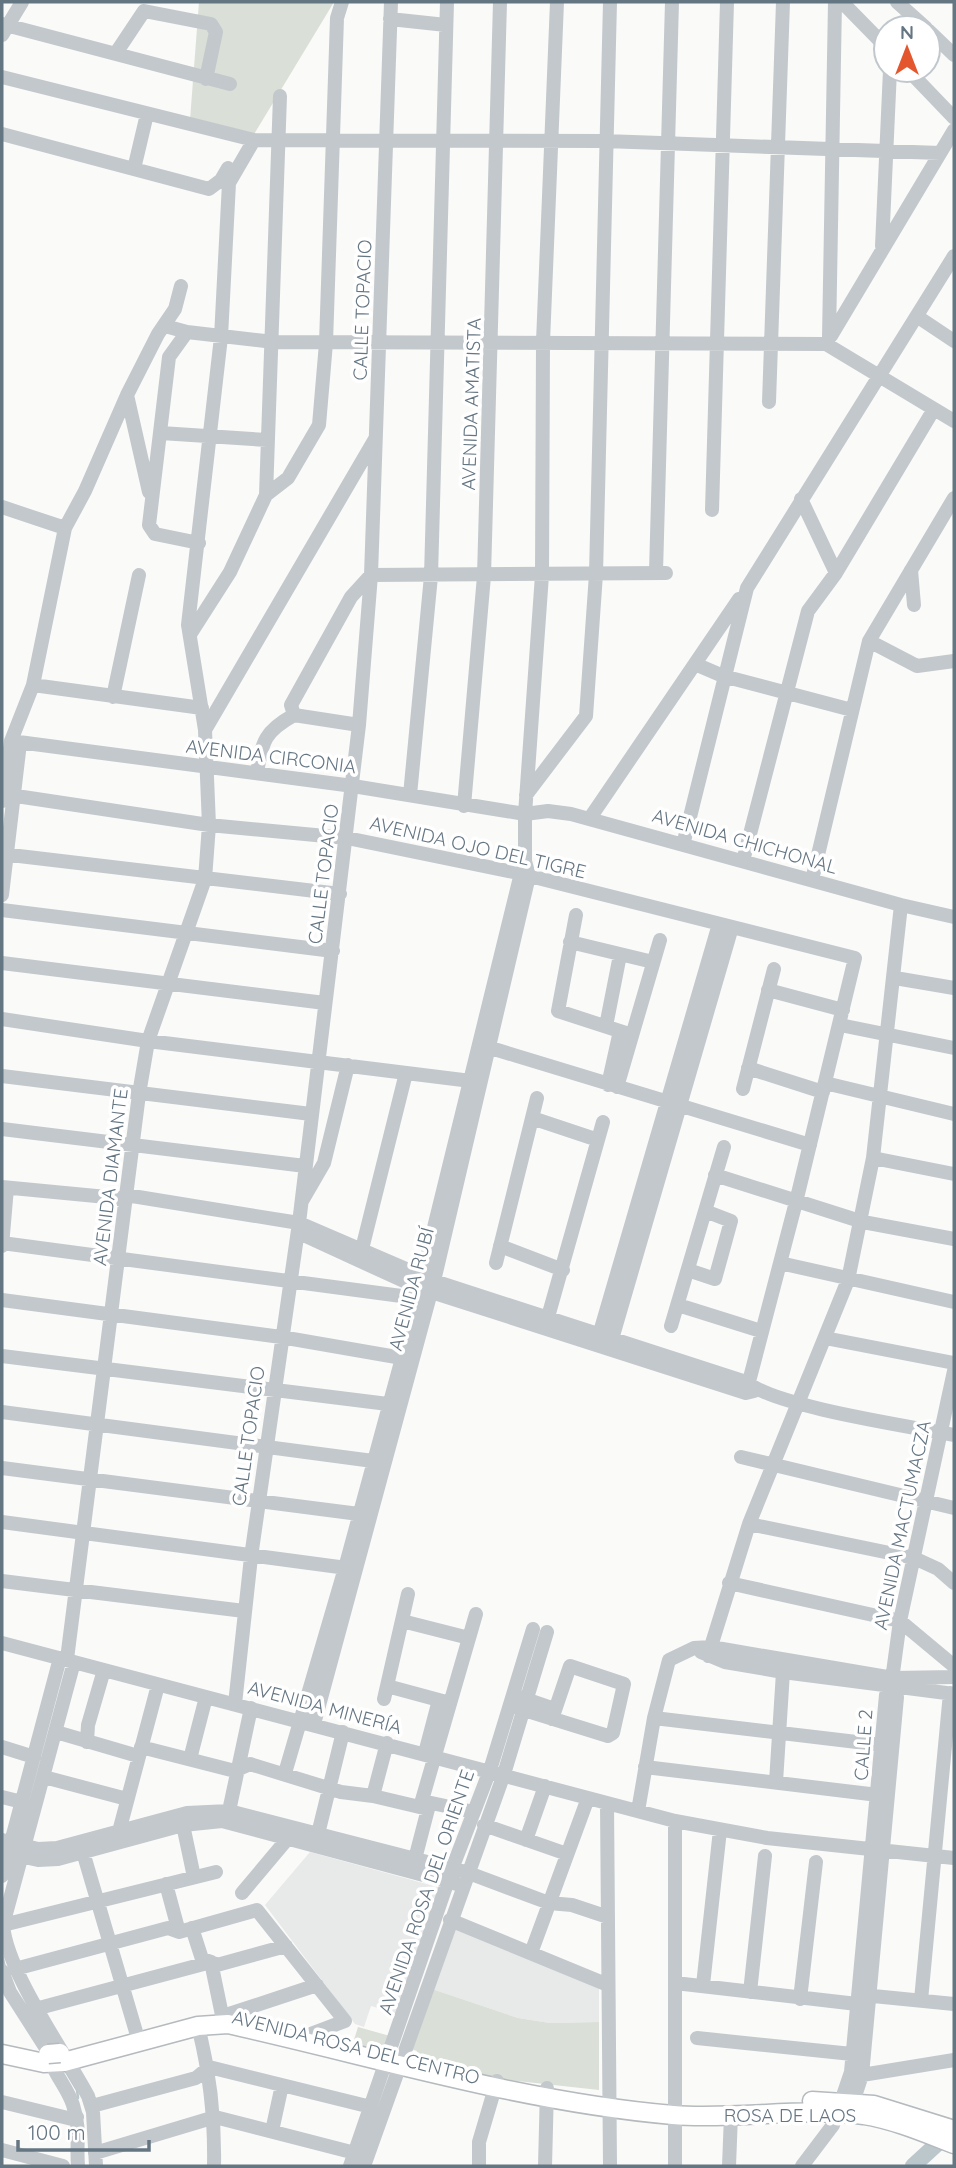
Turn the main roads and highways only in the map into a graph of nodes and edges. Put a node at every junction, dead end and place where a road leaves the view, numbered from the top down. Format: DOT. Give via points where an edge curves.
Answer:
graph roads {
  1 [pos="138,2037"];
  2 [pos="2,2044"];
  3 [pos="2,2054"];
  4 [pos="58,2058"];
  5 [pos="394,2062"];
  6 [pos="674,2110"];
  7 [pos="843,2111"];
  8 [pos="905,2120"];
  9 [pos="954,2130"];
  10 [pos="954,2144"];
  1 -- 4 [label="main road, AVENIDA ROSA DEL CENTRO"];
  1 -- 5 [label="main road, AVENIDA ROSA DEL CENTRO" via="228,2024"];
  1 -- 5 [label="main road, AVENIDA ROSA DEL CENTRO" via="193,2018 224,2015"];
  2 -- 4 [label="main road, AVENIDA ROSA DEL CENTRO"];
  3 -- 4 [label="main road, AVENIDA ROSA DEL CENTRO"];
  5 -- 6 [label="main road, AVENIDA ROSA DEL CENTRO" via="496,2085"];
  6 -- 7 [label="main road, ROSA DE LAOS"];
  6 -- 7 [label="main road, ROSA DE LAOS" via="731,2115"];
  7 -- 8 [label="main road, ROSA DE LAOS"];
  8 -- 9 [label="main road"];
  8 -- 10 [label="main road"];
}
